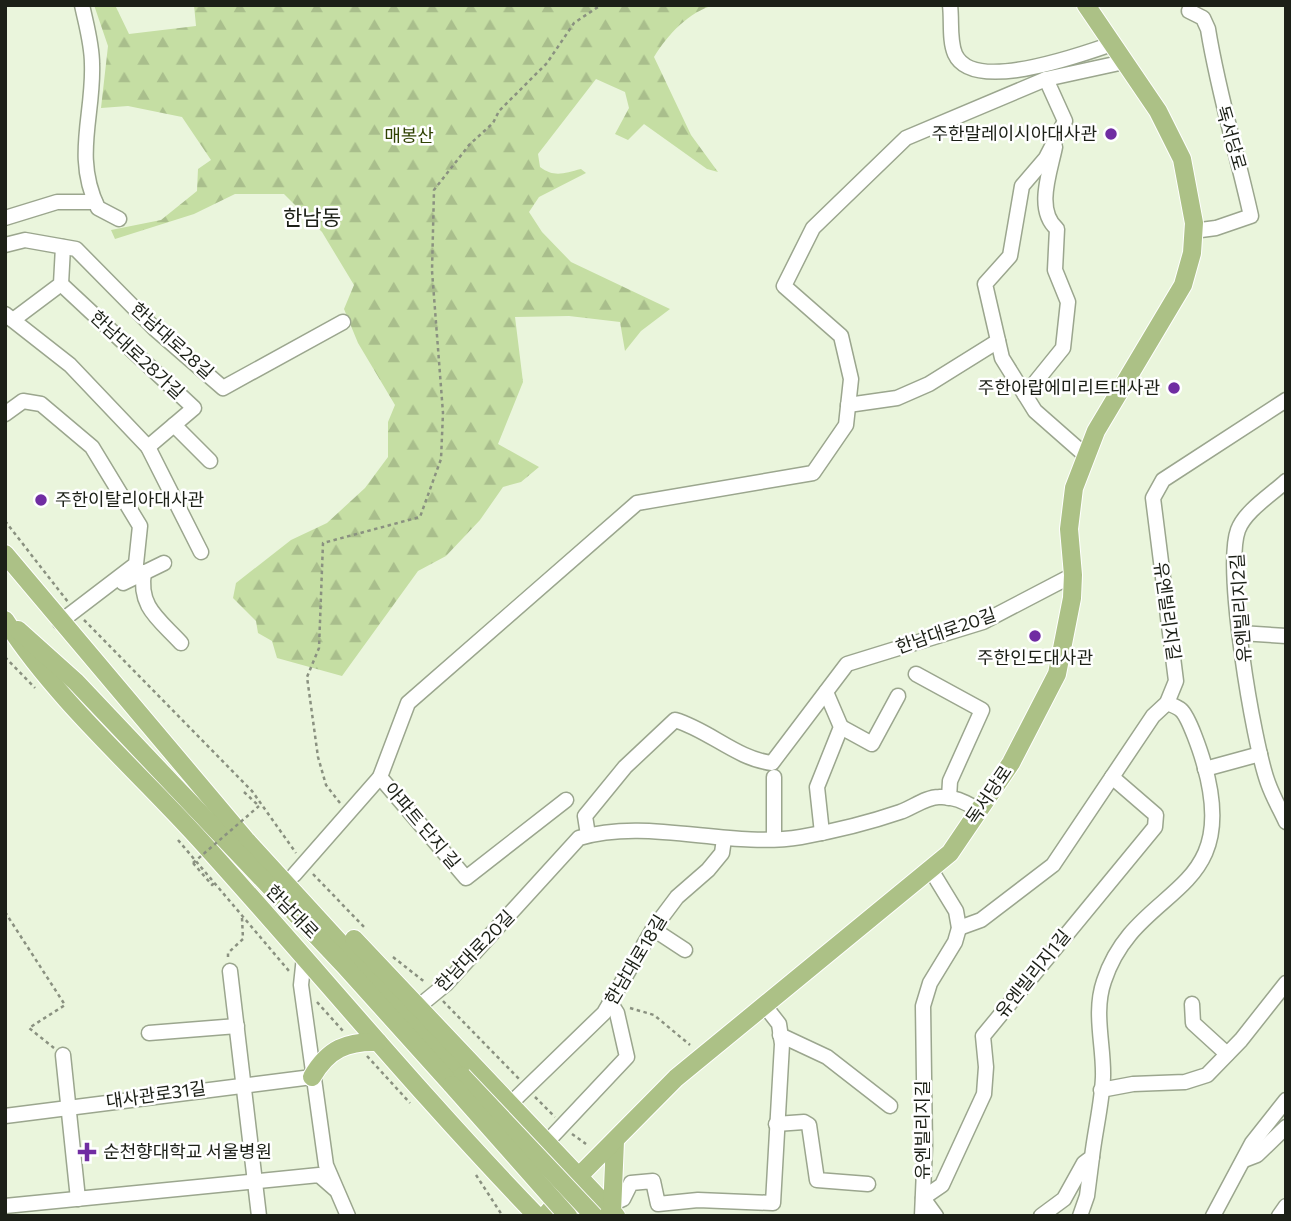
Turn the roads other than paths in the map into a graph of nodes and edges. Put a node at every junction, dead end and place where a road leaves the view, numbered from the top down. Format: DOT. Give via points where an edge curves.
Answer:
graph roads {
  1 [pos="82,5"];
  2 [pos="950,5"];
  3 [pos="1086,5"];
  4 [pos="1189,11"];
  5 [pos="1112,44"];
  6 [pos="1124,62"];
  7 [pos="1046,79"];
  8 [pos="1058,136"];
  9 [pos="95,202"];
  10 [pos="5,218"];
  11 [pos="119,219"];
  12 [pos="1193,230"];
  13 [pos="5,245"];
  14 [pos="63,247"];
  15 [pos="61,284"];
  16 [pos="9,317"];
  17 [pos="343,323"];
  18 [pos="998,341"];
  19 [pos="1025,395"];
  20 [pos="1286,400"];
  21 [pos="848,405"];
  22 [pos="5,414"];
  23 [pos="174,425"];
  24 [pos="148,447"];
  25 [pos="1084,455"];
  26 [pos="210,461"];
  27 [pos="1286,481"];
  28 [pos="201,552"];
  29 [pos="5,554"];
  30 [pos="164,564"];
  31 [pos="144,572"];
  32 [pos="1073,575"];
  33 [pos="67,616"];
  34 [pos="5,620"];
  35 [pos="1240,633"];
  36 [pos="1286,636"];
  37 [pos="181,643"];
  38 [pos="916,674"];
  39 [pos="826,692"];
  40 [pos="898,696"];
  41 [pos="1167,702"];
  42 [pos="841,727"];
  43 [pos="1261,754"];
  44 [pos="1205,768"];
  45 [pos="194,776"];
  46 [pos="380,777"];
  47 [pos="774,777"];
  48 [pos="1112,777"];
  49 [pos="949,798"];
  50 [pos="566,800"];
  51 [pos="979,810"];
  52 [pos="1286,822"];
  53 [pos="822,833"];
  54 [pos="588,835"];
  55 [pos="724,839"];
  56 [pos="774,839"];
  57 [pos="299,870"];
  58 [pos="931,870"];
  59 [pos="959,928"];
  60 [pos="653,929"];
  61 [pos="685,950"];
  62 [pos="304,957"];
  63 [pos="230,971"];
  64 [pos="1286,983"];
  65 [pos="610,1002"];
  66 [pos="1192,1004"];
  67 [pos="765,1006"];
  68 [pos="418,1007"];
  69 [pos="237,1026"];
  70 [pos="149,1033"];
  71 [pos="780,1035"];
  72 [pos="378,1042"];
  73 [pos="1227,1054"];
  74 [pos="62,1055"];
  75 [pos="312,1077"];
  76 [pos="457,1080"];
  77 [pos="244,1083"];
  78 [pos="1101,1090"];
  79 [pos="1286,1100"];
  80 [pos="509,1105"];
  81 [pos="890,1106"];
  82 [pos="68,1107"];
  83 [pos="5,1116"];
  84 [pos="528,1124"];
  85 [pos="776,1124"];
  86 [pos="1286,1127"];
  87 [pos="615,1141"];
  88 [pos="546,1143"];
  89 [pos="1091,1157"];
  90 [pos="1244,1160"];
  91 [pos="480,1166"];
  92 [pos="578,1177"];
  93 [pos="255,1180"];
  94 [pos="868,1184"];
  95 [pos="335,1189"];
  96 [pos="923,1198"];
  97 [pos="78,1199"];
  98 [pos="5,1206"];
  99 [pos="1286,1206"];
  100 [pos="609,1212"];
  101 [pos="259,1216"];
  102 [pos="348,1216"];
  103 [pos="537,1216"];
  104 [pos="545,1216"];
  105 [pos="568,1216"];
  106 [pos="922,1216"];
  107 [pos="936,1216"];
  108 [pos="1041,1216"];
  109 [pos="1080,1216"];
  110 [pos="1213,1216"];
  111 [pos="1279,1216"];
  1 -- 9 [label="street" via="93,64 86,161"];
  2 -- 5 [label="street" via="954,52 973,71 1025,68"];
  3 -- 5 [label="main road, 독서당로"];
  4 -- 12 [label="street, 독서당로" via="1203,18 1208,29 1219,98 1235,143 1251,216"];
  5 -- 6 [label="main road, 독서당로"];
  6 -- 7 [label="street"];
  6 -- 12 [label="main road, 독서당로" via="1158,111 1182,159"];
  7 -- 8 [label="street" via="1065,121"];
  7 -- 21 [label="street" via="906,138 808,234 784,286 841,336 851,379"];
  8 -- 18 [label="street" via="1022,186 1010,256 985,284"];
  8 -- 19 [label="street" via="1045,199 1050,223 1057,229 1055,270 1068,302 1063,348"];
  9 -- 10 [label="street" via="57,202"];
  9 -- 11 [label="street"];
  12 -- 25 [label="main road, 독서당로" via="1183,285"];
  13 -- 14 [label="street, 한남대로28길" via="25,240"];
  14 -- 15 [label="street"];
  14 -- 17 [label="street, 한남대로28길" via="76,249 155,329 223,387"];
  15 -- 16 [label="street"];
  15 -- 23 [label="street, 한남대로28가길" via="194,408"];
  16 -- 24 [label="street" via="70,365"];
  18 -- 19 [label="street"];
  18 -- 21 [label="street" via="929,384 897,398"];
  19 -- 25 [label="street" via="1035,411"];
  20 -- 41 [label="street, 유엔빌리지길" via="1163,480 1153,498 1176,681"];
  21 -- 46 [label="street" via="846,425 813,473 637,503 408,704"];
  22 -- 33 [label="street" via="23,401 41,404 92,447 140,526 136,564"];
  23 -- 24 [label="street, 한남대로28가길"];
  23 -- 26 [label="street, 한남대로28가길"];
  24 -- 28 [label="street"];
  25 -- 32 [label="main road, 독서당로" via="1069,529"];
  27 -- 35 [label="street, 유엔빌리지2길" via="1242,522 1236,534"];
  29 -- 33 [label="main road, 한남대로"];
  30 -- 31 [label="street"];
  31 -- 33 [label="street" via="89,608"];
  31 -- 37 [label="street" via="144,602"];
  32 -- 39 [label="street, 한남대로20길" via="983,622 847,664"];
  32 -- 51 [label="main road, 독서당로" via="1057,674 1011,763"];
  33 -- 45 [label="main road, 한남대로"];
  34 -- 62 [label="main road" via="30,660 154,789"];
  34 -- 76 [label="main road, 한남대로" via="76,682"];
  35 -- 36 [label="street"];
  35 -- 43 [label="street, 유엔빌리지2길"];
  38 -- 49 [label="street, 한남대로20길" via="982,710 950,780"];
  39 -- 42 [label="street"];
  39 -- 54 [label="street, 한남대로20길" via="772,763 754,761 698,727 674,720 625,767 585,816"];
  40 -- 42 [label="street" via="872,744"];
  41 -- 44 [label="street" via="1183,711"];
  41 -- 48 [label="street, 유엔빌리지길"];
  42 -- 53 [label="street" via="817,788"];
  43 -- 44 [label="street"];
  43 -- 52 [label="street, 유엔빌리지2길"];
  44 -- 78 [label="street" via="1212,826 1206,857 1125,940 1103,982 1099,1003"];
  45 -- 57 [label="main road"];
  45 -- 76 [label="main road, 한남대로"];
  46 -- 50 [label="street, 아파트 단지 길" via="466,878"];
  46 -- 57 [label="street, 아파트 단지 길"];
  47 -- 56 [label="street"];
  48 -- 59 [label="street, 유엔빌리지길" via="1053,865 981,920"];
  48 -- 96 [label="street, 유엔빌리지1길" via="1156,816 1155,827 983,1036 984,1094 954,1165 942,1185"];
  49 -- 51 [label="street"];
  49 -- 53 [label="street" via="936,796 902,811"];
  51 -- 58 [label="main road, 독서당로" via="950,853"];
  53 -- 56 [label="street"];
  54 -- 55 [label="street" via="603,831"];
  54 -- 68 [label="street, 한남대로20길" via="579,838"];
  55 -- 56 [label="street"];
  55 -- 60 [label="street, 한남대로18길" via="722,853 677,897"];
  57 -- 68 [label="main road"];
  58 -- 59 [label="street" via="956,911"];
  58 -- 67 [label="main road, 독서당로"];
  59 -- 96 [label="street, 유엔빌리지길" via="956,942 930,982 923,1006"];
  60 -- 61 [label="street"];
  60 -- 65 [label="street, 한남대로18길"];
  62 -- 72 [label="main road"];
  62 -- 75 [label="street" via="301,985"];
  63 -- 69 [label="street"];
  64 -- 73 [label="street"];
  65 -- 80 [label="street, 한남대로18길"];
  65 -- 88 [label="street" via="627,1057"];
  66 -- 73 [label="street" via="1194,1023"];
  67 -- 71 [label="street" via="779,1024"];
  67 -- 87 [label="main road, 독서당로" via="676,1078"];
  68 -- 80 [label="main road"];
  69 -- 70 [label="street"];
  69 -- 77 [label="street"];
  71 -- 81 [label="street" via="827,1057"];
  71 -- 85 [label="street"];
  72 -- 75 [label="main road" via="354,1042 322,1060"];
  72 -- 91 [label="main road"];
  73 -- 78 [label="street" via="1207,1075 1185,1082"];
  74 -- 82 [label="street"];
  75 -- 77 [label="street, 대사관로31길"];
  75 -- 95 [label="street" via="326,1165"];
  76 -- 100 [label="main road, 한남대로, bridge"];
  76 -- 105 [label="main road, 한남대로, bridge"];
  77 -- 82 [label="street, 대사관로31길"];
  77 -- 93 [label="street"];
  78 -- 89 [label="street"];
  79 -- 90 [label="street"];
  80 -- 84 [label="main road"];
  82 -- 83 [label="street, 대사관로31길"];
  82 -- 97 [label="street"];
  84 -- 88 [label="main road"];
  84 -- 91 [label="main road"];
  85 -- 94 [label="street" via="809,1125 817,1180"];
  85 -- 100 [label="street" via="773,1203 698,1200 657,1204 653,1181 631,1183"];
  86 -- 90 [label="street" via="1258,1155"];
  87 -- 92 [label="main road, 독서당로"];
  87 -- 100 [label="main road"];
  88 -- 92 [label="main road"];
  89 -- 108 [label="street" via="1064,1199"];
  89 -- 109 [label="street"];
  90 -- 110 [label="street"];
  91 -- 103 [label="main road"];
  92 -- 100 [label="main road"];
  92 -- 104 [label="main road, 독서당로"];
  93 -- 95 [label="street" via="318,1175"];
  93 -- 97 [label="street"];
  93 -- 101 [label="street"];
  95 -- 102 [label="street"];
  96 -- 106 [label="street, 유엔빌리지길"];
  96 -- 107 [label="street"];
  97 -- 98 [label="street"];
  99 -- 111 [label="street"];
}
